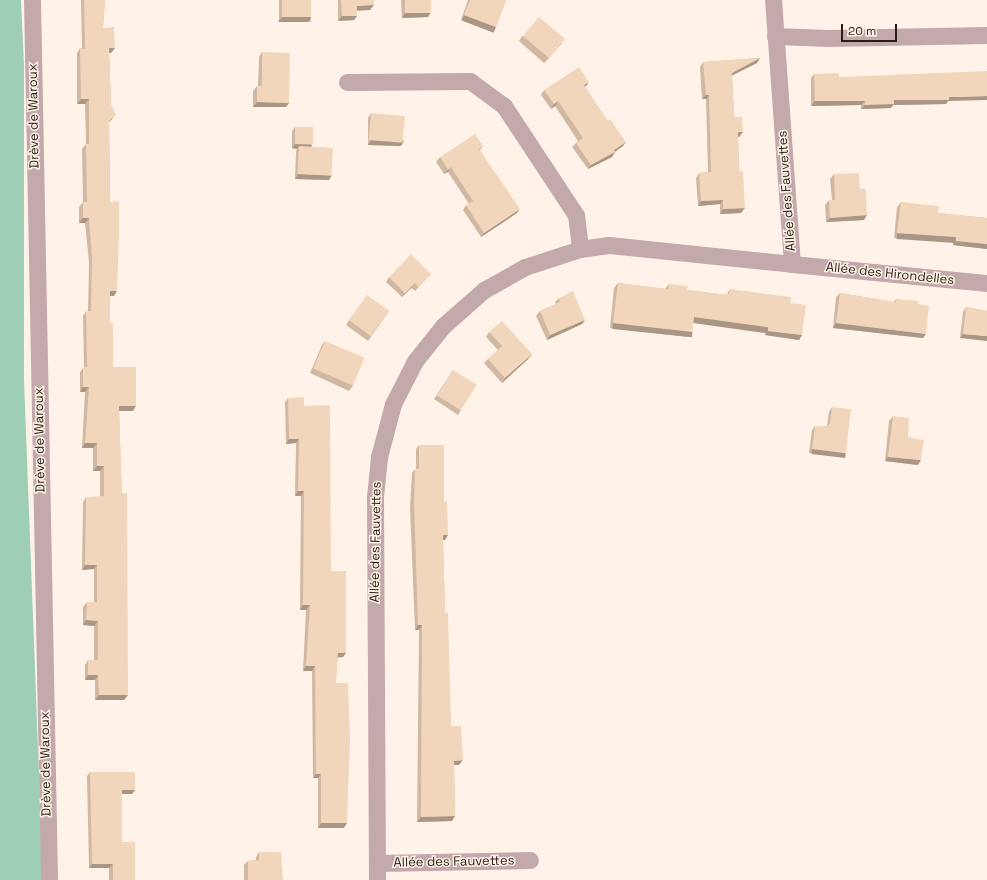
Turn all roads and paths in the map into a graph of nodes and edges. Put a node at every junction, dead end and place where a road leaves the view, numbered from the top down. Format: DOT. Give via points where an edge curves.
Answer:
graph roads {
  1 [pos="32,0"];
  2 [pos="773,0"];
  3 [pos="987,35"];
  4 [pos="775,36"];
  5 [pos="347,82"];
  6 [pos="580,249"];
  7 [pos="792,264"];
  8 [pos="987,283"];
  9 [pos="530,860"];
  10 [pos="378,863"];
  11 [pos="48,880"];
  12 [pos="377,880"];
  1 -- 11 [label="street, Drève de Waroux"];
  2 -- 4 [label="street, Allée des Fauvettes"];
  3 -- 4 [label="street" via="829,38"];
  4 -- 7 [label="street, Allée des Fauvettes"];
  5 -- 6 [label="street" via="470,81 504,106 576,215"];
  6 -- 7 [label="street, Allée des Fauvettes" via="609,245"];
  6 -- 10 [label="street, Allée des Fauvettes" via="525,268 484,290 443,326 415,360 393,404 379,457 375,497"];
  7 -- 8 [label="street, Allée des Hirondelles"];
  9 -- 10 [label="street, Allée des Fauvettes"];
  10 -- 12 [label="street, Allée des Fauvettes"];
}
